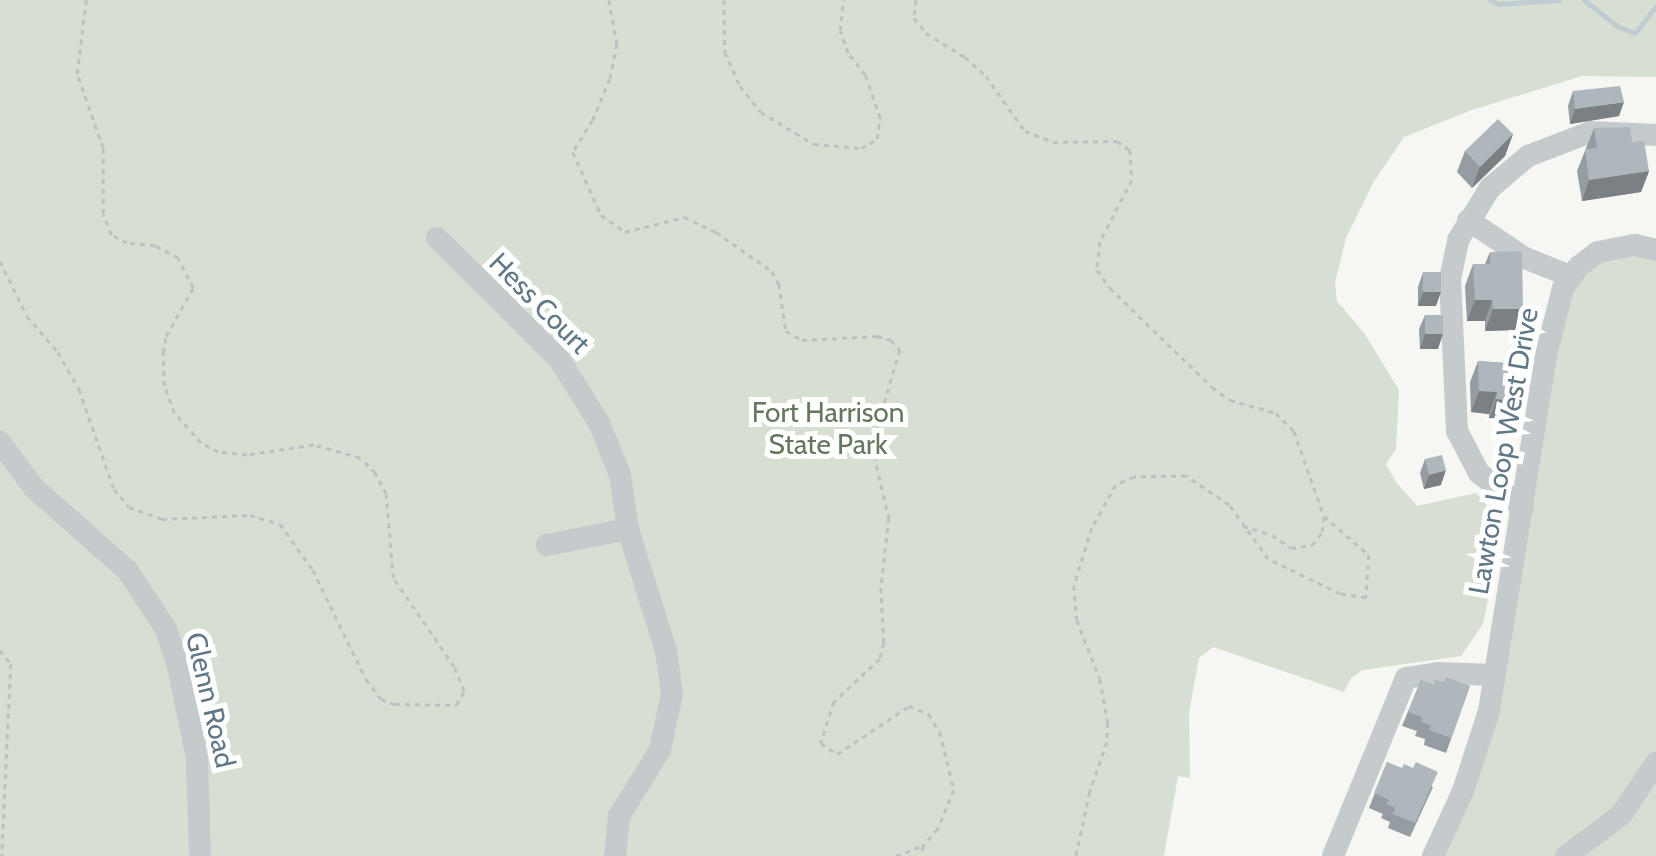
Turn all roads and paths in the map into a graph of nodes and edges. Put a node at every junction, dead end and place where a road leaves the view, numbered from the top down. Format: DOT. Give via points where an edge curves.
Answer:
graph roads {
  1 [pos="86,0"];
  2 [pos="608,0"];
  3 [pos="724,0"];
  4 [pos="844,0"];
  5 [pos="916,0"];
  6 [pos="1656,135"];
  7 [pos="1468,220"];
  8 [pos="437,238"];
  9 [pos="1656,250"];
  10 [pos="0,261"];
  11 [pos="1570,276"];
  12 [pos="0,442"];
  13 [pos="1523,508"];
  14 [pos="1324,516"];
  15 [pos="1242,526"];
  16 [pos="628,529"];
  17 [pos="547,545"];
  18 [pos="0,650"];
  19 [pos="1495,676"];
  20 [pos="1656,763"];
  21 [pos="923,846"];
  22 [pos="2,856"];
  23 [pos="200,856"];
  24 [pos="614,856"];
  25 [pos="896,856"];
  26 [pos="922,856"];
  27 [pos="1076,856"];
  28 [pos="1333,856"];
  29 [pos="1432,856"];
  30 [pos="1566,856"];
  1 -- 10 [label="path" via="77,74 103,148 103,214 112,235 178,258 193,288 166,336 164,386 174,412 218,452 247,455 314,445 360,458 375,472 388,507 393,578 454,667 464,691 456,705 381,699 313,570 280,524 250,515 162,520 129,508 114,489 79,388 27,316"];
  2 -- 21 [label="path" via="617,44 610,79 573,152 602,216 625,232 684,216 772,271 786,332 802,340 877,336 900,350 872,446 889,518 881,588 884,643 880,659 834,702 820,743 837,754 909,706 929,714 954,790"];
  3 -- 4 [label="path" via="724,52 762,112 814,144 861,148 877,139 880,118 840,31"];
  5 -- 14 [label="path" via="914,18 926,33 986,76 1025,130 1053,142 1117,141 1130,150 1132,180 1100,242 1098,270 1212,387 1276,414 1294,431"];
  6 -- 7 [label="street" via="1616,130 1556,142 1512,167"];
  7 -- 11 [label="street" via="1525,258"];
  7 -- 13 [label="street" via="1450,278 1456,427 1479,474"];
  8 -- 16 [label="street, Hess Court" via="541,338 577,384 615,462"];
  9 -- 11 [label="street" via="1612,247"];
  11 -- 13 [label="street, Lawton Loop West Drive" via="1549,338"];
  12 -- 23 [label="street, Glenn Road" via="34,488 128,571 166,629 197,758"];
  13 -- 19 [label="street, Lawton Loop West Drive"];
  14 -- 15 [label="path" via="1312,545 1291,548"];
  14 -- 15 [label="path" via="1369,555 1366,598 1340,594 1268,559"];
  15 -- 27 [label="path" via="1216,493 1186,476 1134,476 1107,496 1074,586 1076,620 1108,722"];
  16 -- 17 [label="street"];
  16 -- 24 [label="street, Hess Court" via="666,651 672,702 660,750 620,816"];
  18 -- 22 [label="path" via="11,664"];
  19 -- 28 [label="street" via="1406,678"];
  19 -- 29 [label="street, Lawton Loop West Drive" via="1477,752"];
  20 -- 30 [label="street" via="1622,815"];
  21 -- 25 [label="path"];
  21 -- 26 [label="path"];
}
